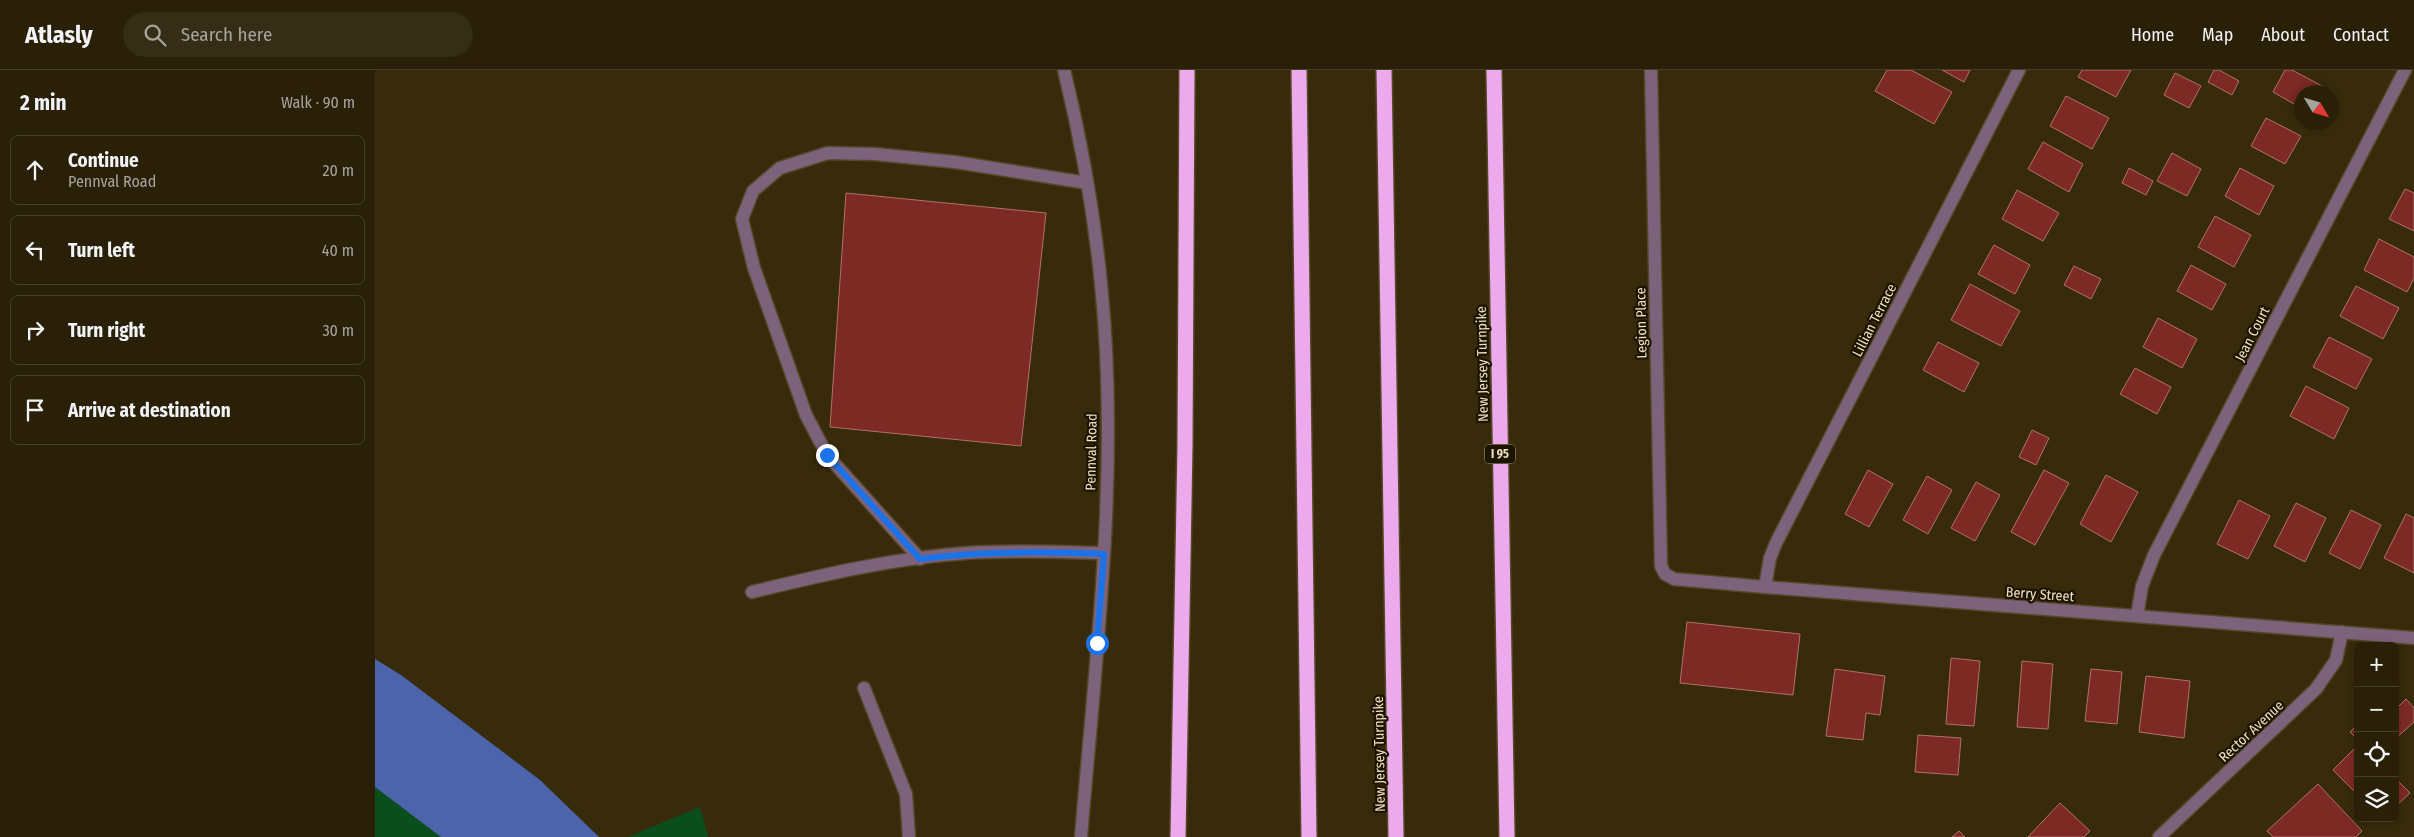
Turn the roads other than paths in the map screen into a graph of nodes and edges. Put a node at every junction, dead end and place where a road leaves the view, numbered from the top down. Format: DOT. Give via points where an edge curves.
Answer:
graph roads {
  1 [pos="1064,70"];
  2 [pos="1187,70"];
  3 [pos="1299,70"];
  4 [pos="1384,70"];
  5 [pos="1494,70"];
  6 [pos="1651,70"];
  7 [pos="2019,70"];
  8 [pos="2405,70"];
  9 [pos="1087,183"];
  10 [pos="1104,554"];
  11 [pos="920,559"];
  12 [pos="1665,574"];
  13 [pos="1765,588"];
  14 [pos="752,592"];
  15 [pos="2137,616"];
  16 [pos="2342,632"];
  17 [pos="2414,638"];
  18 [pos="864,688"];
  19 [pos="909,837"];
  20 [pos="1081,837"];
  21 [pos="1178,837"];
  22 [pos="1309,837"];
  23 [pos="1396,837"];
  24 [pos="1507,837"];
  25 [pos="2159,837"];
  1 -- 9 [label="street, Pennval Road"];
  2 -- 21 [label="highway"];
  3 -- 22 [label="highway"];
  4 -- 23 [label="highway, New Jersey Turnpike"];
  5 -- 24 [label="highway, New Jersey Turnpike / I 95"];
  6 -- 12 [label="street, Legion Place" via="1661,566"];
  7 -- 13 [label="street, Lillian Terrace" via="1776,543"];
  8 -- 15 [label="street, Jean Court" via="2154,555 2142,586"];
  9 -- 10 [label="street, Pennval Road" via="1101,284 1106,374"];
  9 -- 11 [label="street" via="955,162 829,153 780,168 753,191 742,219 754,268 806,414 827,455"];
  10 -- 11 [label="street" via="1045,551 966,553"];
  10 -- 20 [label="street, Pennval Road"];
  11 -- 14 [label="street" via="831,572"];
  12 -- 13 [label="street, Berry Street" via="1674,578"];
  13 -- 15 [label="street, Berry Street"];
  15 -- 16 [label="street, Berry Street"];
  16 -- 17 [label="street, Berry Street"];
  16 -- 25 [label="street, Rector Avenue" via="2336,660 2315,689"];
  18 -- 19 [label="street" via="906,794"];
}
